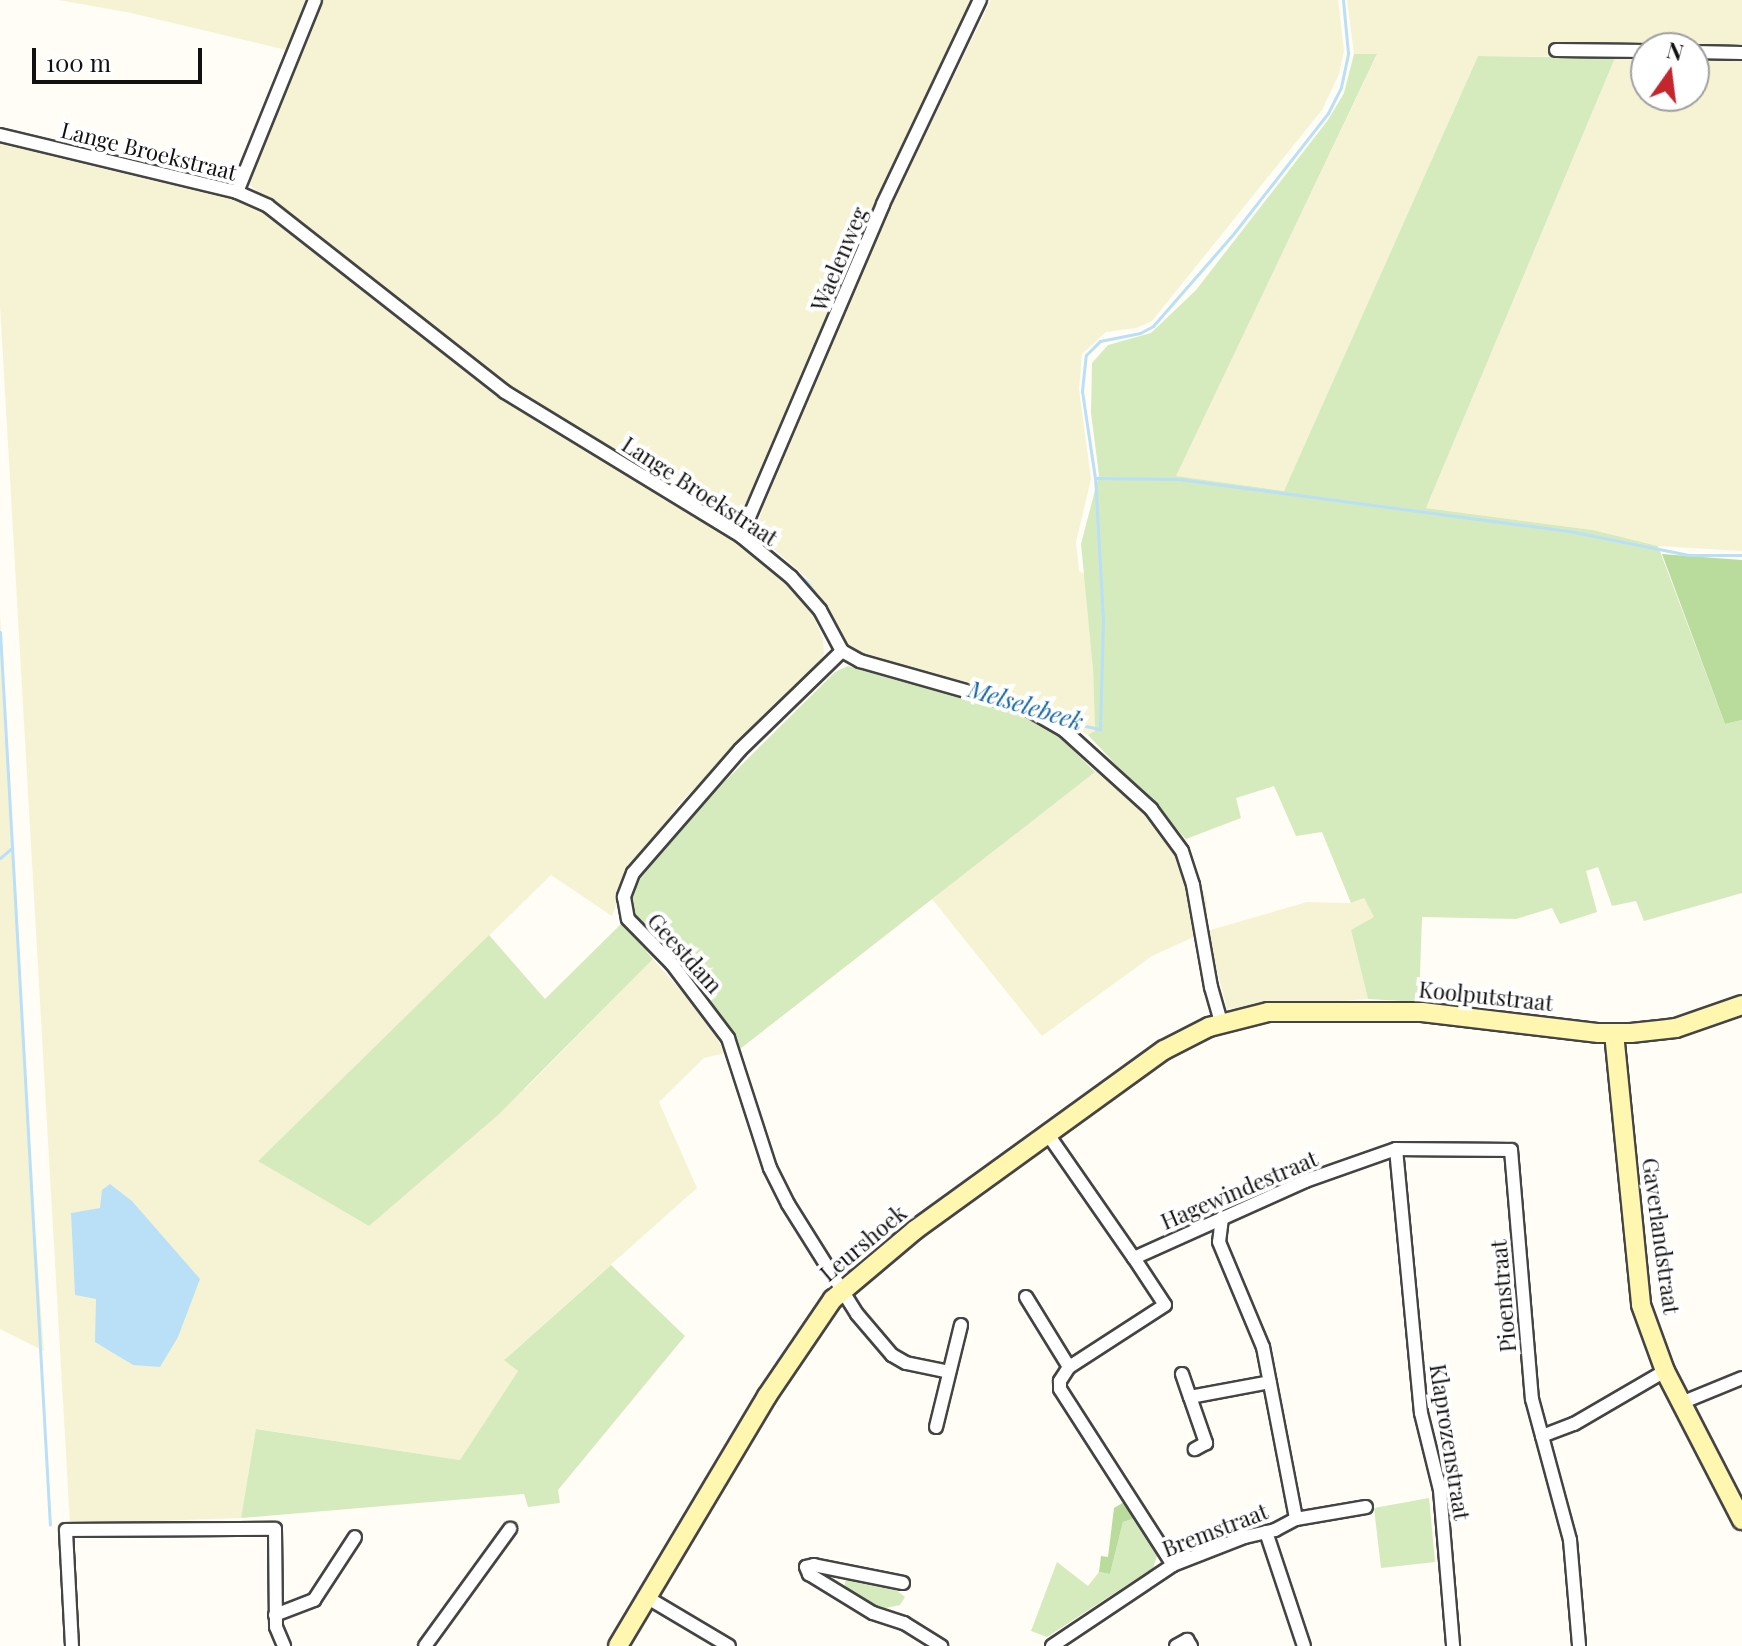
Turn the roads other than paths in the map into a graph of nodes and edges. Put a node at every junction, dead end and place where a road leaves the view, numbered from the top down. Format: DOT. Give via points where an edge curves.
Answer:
graph roads {
  1 [pos="315,0"];
  2 [pos="980,0"];
  3 [pos="1556,50"];
  4 [pos="1630,51"];
  5 [pos="1710,52"];
  6 [pos="1742,53"];
  7 [pos="0,135"];
  8 [pos="237,192"];
  9 [pos="741,536"];
  10 [pos="842,651"];
  11 [pos="1742,1005"];
  12 [pos="1221,1023"];
  13 [pos="1614,1033"];
  14 [pos="1047,1133"];
  15 [pos="1396,1149"];
  16 [pos="1511,1150"];
  17 [pos="1222,1218"];
  18 [pos="1134,1258"];
  19 [pos="843,1288"];
  20 [pos="1026,1297"];
  21 [pos="961,1325"];
  22 [pos="1069,1367"];
  23 [pos="1665,1371"];
  24 [pos="949,1372"];
  25 [pos="1182,1374"];
  26 [pos="1742,1378"];
  27 [pos="1270,1382"];
  28 [pos="1190,1397"];
  29 [pos="1681,1403"];
  30 [pos="936,1427"];
  31 [pos="1542,1436"];
  32 [pos="1195,1449"];
  33 [pos="1366,1507"];
  34 [pos="1296,1519"];
  35 [pos="1742,1520"];
  36 [pos="510,1529"];
  37 [pos="1266,1532"];
  38 [pos="355,1537"];
  39 [pos="1173,1565"];
  40 [pos="903,1583"];
  41 [pos="648,1598"];
  42 [pos="275,1615"];
  43 [pos="72,1646"];
  44 [pos="284,1646"];
  45 [pos="425,1646"];
  46 [pos="618,1646"];
  47 [pos="729,1646"];
  48 [pos="941,1646"];
  49 [pos="1052,1646"];
  50 [pos="1304,1646"];
  51 [pos="1453,1646"];
  52 [pos="1579,1646"];
  1 -- 8 [label="street"];
  2 -- 9 [label="street, Waelenweg" via="883,204"];
  3 -- 4 [label="street"];
  5 -- 6 [label="street"];
  7 -- 8 [label="street, Lange Broekstraat"];
  8 -- 9 [label="street, Lange Broekstraat" via="268,206 505,392"];
  9 -- 10 [label="street, Lange Broekstraat" via="791,577 820,610"];
  10 -- 12 [label="street" via="860,661 1037,713 1064,730 1151,809 1189,868"];
  10 -- 19 [label="street, Geestdam" via="740,750 633,873 624,897 628,919 728,1038 770,1168"];
  11 -- 13 [label="street, Koolputstraat" via="1676,1028"];
  12 -- 13 [label="street, Koolputstraat" via="1268,1012 1386,1010"];
  12 -- 14 [label="street, Leurshoek" via="1164,1050"];
  13 -- 23 [label="street, Gaverlandstraat" via="1641,1305"];
  14 -- 18 [label="street"];
  14 -- 19 [label="street, Leurshoek"];
  15 -- 16 [label="street, Hagewindestraat"];
  15 -- 17 [label="street, Hagewindestraat"];
  15 -- 51 [label="street, Klaprozenstraat" via="1421,1413 1440,1490"];
  16 -- 31 [label="street, Pioenstraat" via="1532,1399"];
  17 -- 18 [label="street, Hagewindestraat"];
  17 -- 27 [label="street" via="1219,1242 1250,1308"];
  18 -- 22 [label="street" via="1165,1305"];
  19 -- 24 [label="street, Geestdam" via="857,1314 892,1355"];
  19 -- 41 [label="street, Leurshoek" via="767,1396"];
  20 -- 22 [label="street"];
  21 -- 24 [label="street"];
  22 -- 39 [label="street" via="1060,1389"];
  23 -- 29 [label="street, Gaverlandstraat"];
  23 -- 31 [label="street" via="1574,1424"];
  24 -- 30 [label="street"];
  25 -- 28 [label="street"];
  26 -- 29 [label="street"];
  27 -- 28 [label="street"];
  27 -- 34 [label="street"];
  28 -- 32 [label="street" via="1206,1443"];
  29 -- 35 [label="street, Gaverlandstraat"];
  31 -- 52 [label="street, Pioenstraat" via="1570,1540"];
  33 -- 34 [label="street, Bremstraat"];
  34 -- 37 [label="street, Bremstraat"];
  36 -- 45 [label="street"];
  37 -- 39 [label="street, Bremstraat"];
  37 -- 50 [label="street"];
  38 -- 42 [label="street" via="314,1600"];
  39 -- 49 [label="street, Bremstraat"];
  40 -- 48 [label="street" via="806,1567 809,1574 873,1613 904,1623"];
  41 -- 46 [label="street, Leurshoek"];
  41 -- 47 [label="street"];
  42 -- 43 [label="street" via="275,1529 66,1530"];
  42 -- 44 [label="street"];
}
